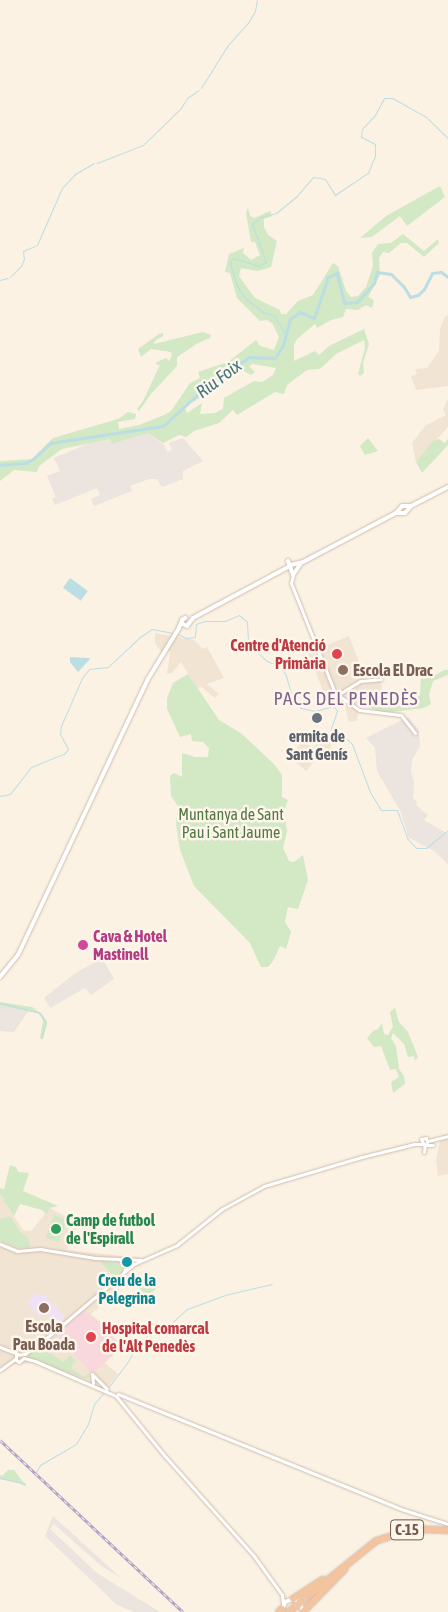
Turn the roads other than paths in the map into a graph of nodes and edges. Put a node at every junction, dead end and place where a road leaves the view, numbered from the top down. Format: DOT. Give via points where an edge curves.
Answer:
graph roads {
  1 [pos="448,487"];
  2 [pos="293,568"];
  3 [pos="380,679"];
  4 [pos="337,695"];
  5 [pos="414,733"];
  6 [pos="0,977"];
  7 [pos="448,1136"];
  8 [pos="0,1244"];
  9 [pos="144,1260"];
  10 [pos="123,1261"];
  11 [pos="133,1265"];
  12 [pos="124,1273"];
  13 [pos="0,1347"];
  14 [pos="19,1357"];
  15 [pos="0,1370"];
  16 [pos="91,1376"];
  17 [pos="96,1379"];
  18 [pos="85,1381"];
  19 [pos="93,1383"];
  20 [pos="98,1387"];
  21 [pos="105,1388"];
  22 [pos="117,1395"];
  23 [pos="122,1397"];
  24 [pos="127,1399"];
  25 [pos="123,1403"];
  26 [pos="147,1406"];
  27 [pos="448,1524"];
  28 [pos="448,1531"];
  29 [pos="346,1566"];
  30 [pos="282,1595"];
  31 [pos="292,1599"];
  32 [pos="282,1609"];
  33 [pos="291,1612"];
  34 [pos="303,1612"];
  1 -- 2 [label="main road"];
  2 -- 4 [label="street" via="291,583"];
  2 -- 6 [label="main road" via="185,622 175,635 148,680 18,955"];
  3 -- 4 [label="street" via="365,679"];
  4 -- 5 [label="street" via="359,710 401,715"];
  7 -- 9 [label="street" via="264,1186 220,1210 180,1244"];
  8 -- 10 [label="street" via="16,1250 40,1249"];
  9 -- 10 [label="street"];
  9 -- 11 [label="street"];
  10 -- 11 [label="street"];
  10 -- 12 [label="street" via="126,1266"];
  11 -- 12 [label="street"];
  12 -- 14 [label="street"];
  13 -- 14 [label="street"];
  14 -- 15 [label="street"];
  14 -- 18 [label="street"];
  16 -- 17 [label="street"];
  16 -- 18 [label="street"];
  16 -- 19 [label="street"];
  17 -- 19 [label="street"];
  17 -- 21 [label="street"];
  18 -- 19 [label="street"];
  18 -- 20 [label="street"];
  19 -- 20 [label="street"];
  19 -- 21 [label="street"];
  20 -- 22 [label="street"];
  21 -- 22 [label="street"];
  22 -- 23 [label="street"];
  22 -- 25 [label="street"];
  23 -- 24 [label="street"];
  23 -- 25 [label="street"];
  23 -- 26 [label="street"];
  24 -- 25 [label="street"];
  24 -- 26 [label="street"];
  25 -- 30 [label="street" via="170,1462 245,1545"];
  26 -- 27 [label="street" via="401,1509"];
  28 -- 29 [label="highway, C-15" via="419,1530 391,1537 369,1548"];
  29 -- 31 [label="highway"];
  29 -- 33 [label="highway, C-15"];
  29 -- 34 [label="highway"];
  30 -- 31 [label="street"];
  30 -- 32 [label="street"];
  31 -- 32 [label="main road"];
  31 -- 34 [label="main road" via="300,1602"];
}
